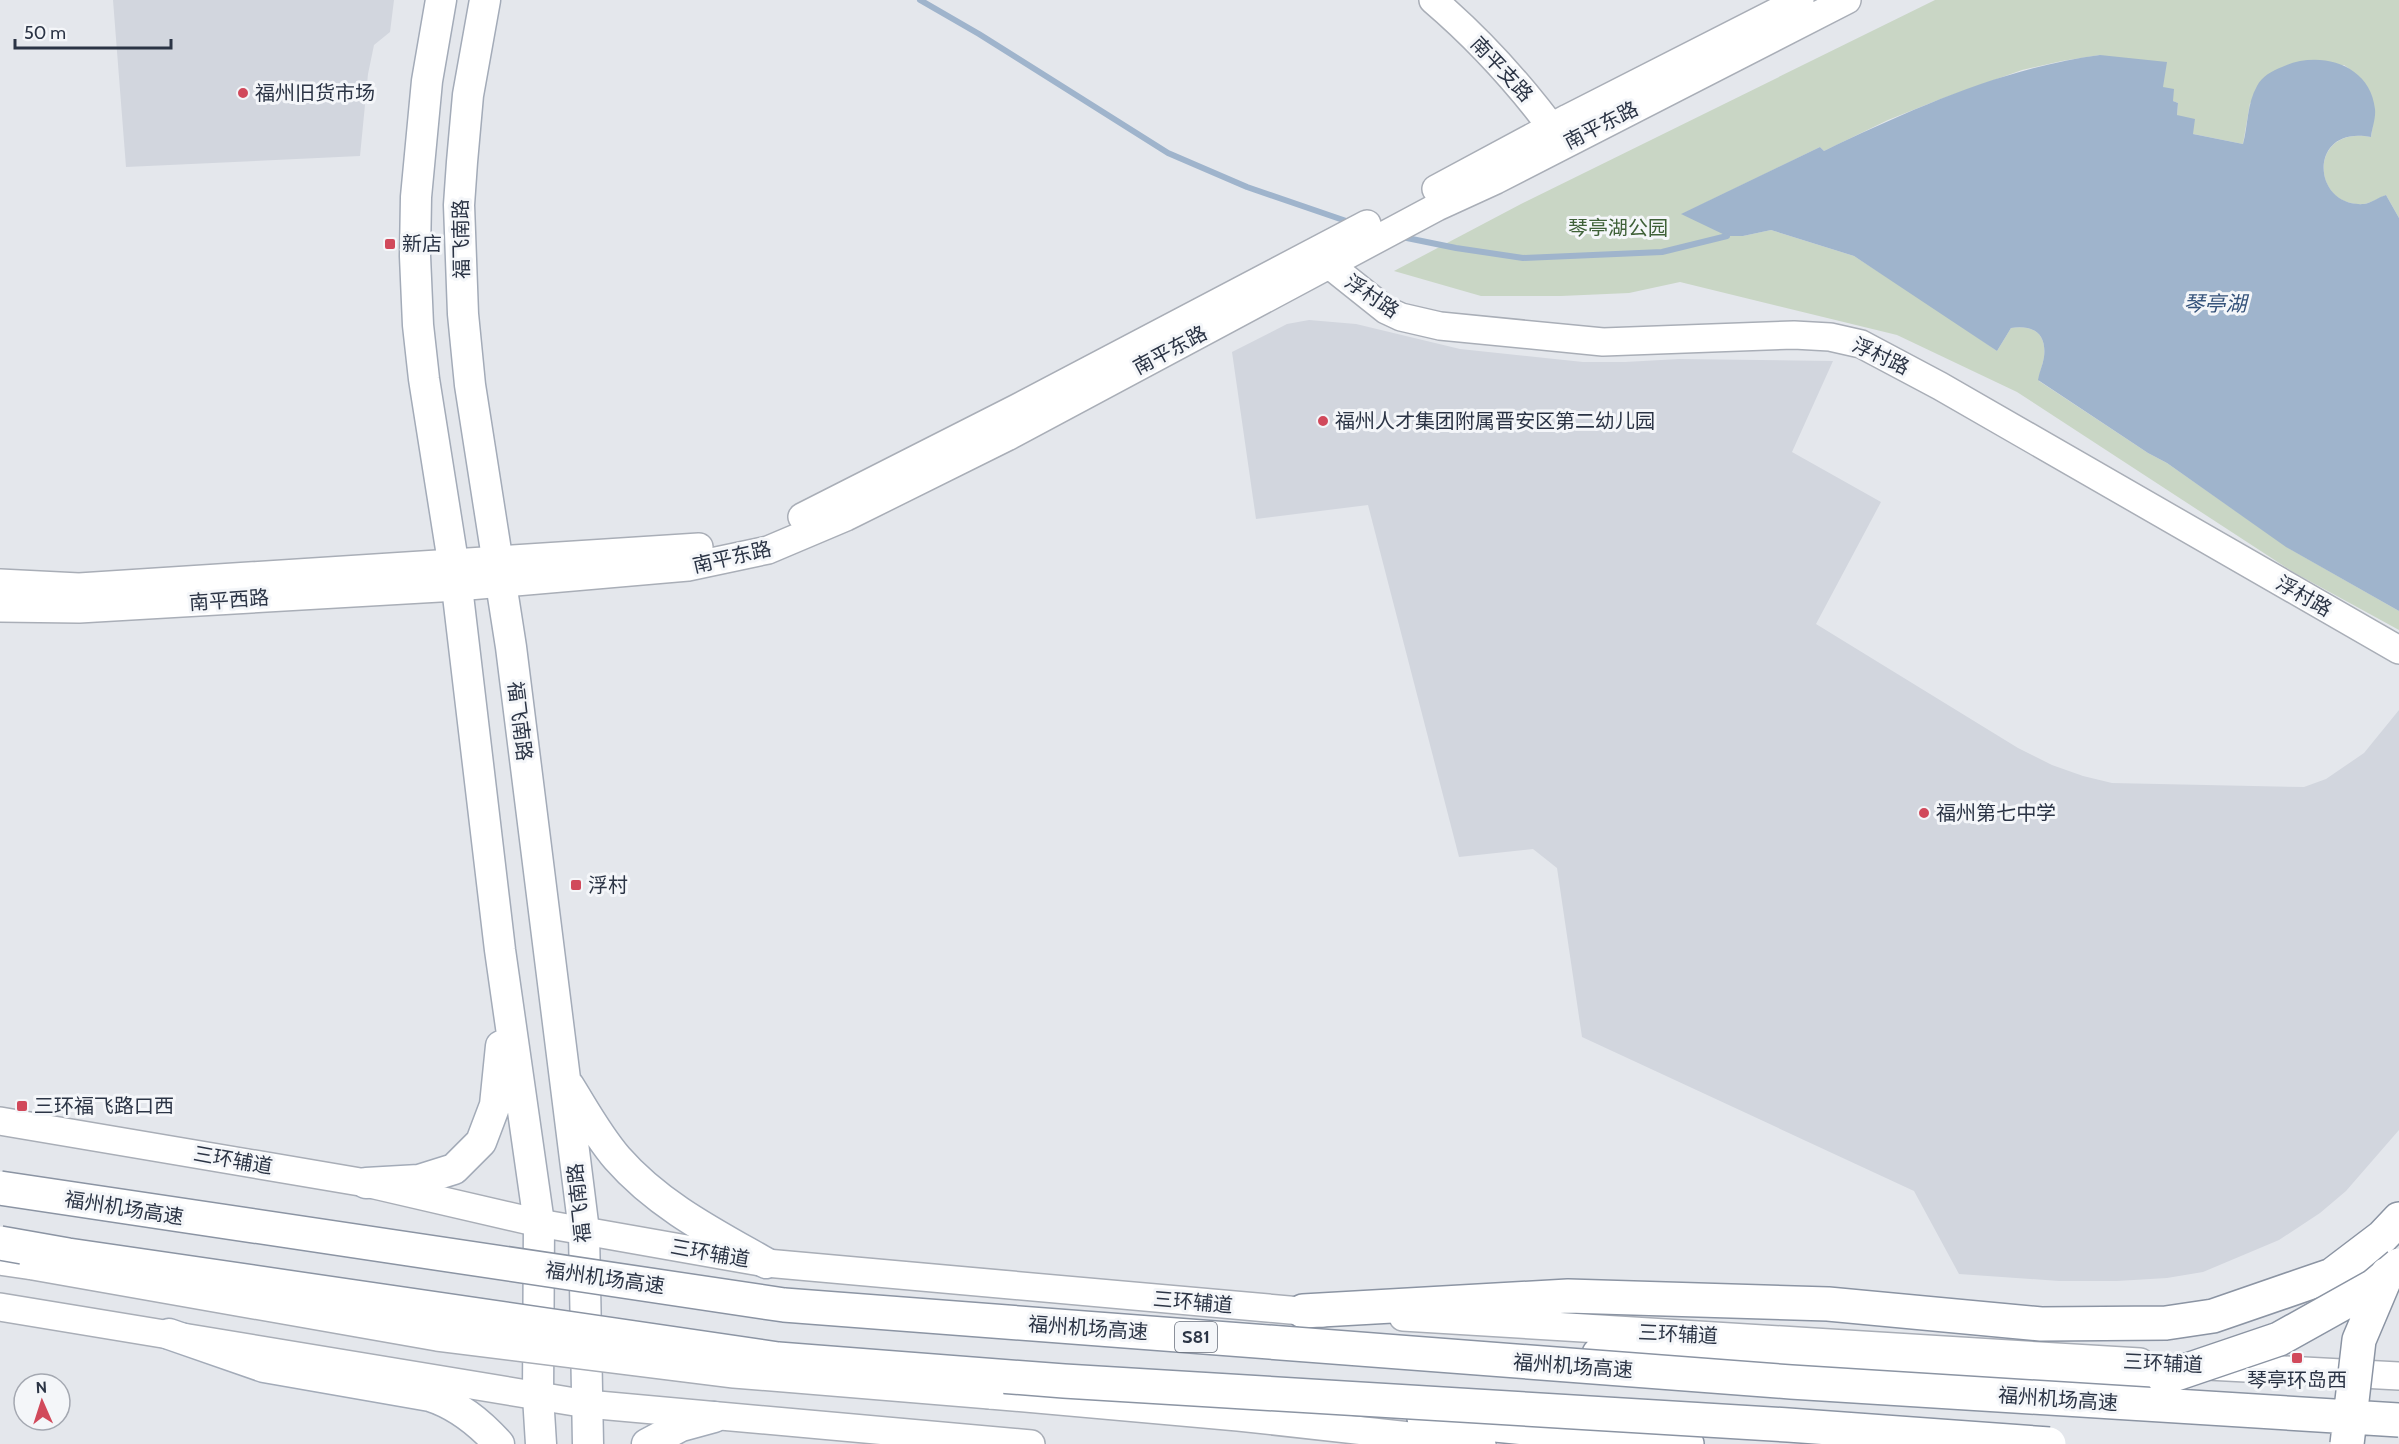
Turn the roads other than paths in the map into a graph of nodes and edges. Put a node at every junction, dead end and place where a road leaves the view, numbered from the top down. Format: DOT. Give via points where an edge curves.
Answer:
graph roads {
  1 [pos="441,0"];
  2 [pos="485,0"];
  3 [pos="1432,0"];
  4 [pos="1457,0"];
  5 [pos="1800,0"];
  6 [pos="1847,0"];
  7 [pos="1566,131"];
  8 [pos="1428,203"];
  9 [pos="1324,254"];
  10 [pos="500,571"];
  11 [pos="455,575"];
  12 [pos="0,583"];
  13 [pos="0,608"];
  14 [pos="2399,650"];
  15 [pos="500,950"];
  16 [pos="564,1078"];
  17 [pos="0,1120"];
  18 [pos="366,1183"];
  19 [pos="0,1188"];
  20 [pos="2399,1219"];
  21 [pos="539,1223"];
  22 [pos="584,1231"];
  23 [pos="0,1243"];
  24 [pos="2399,1244"];
  25 [pos="0,1261"];
  26 [pos="766,1263"];
  27 [pos="2399,1265"];
  28 [pos="0,1306"];
  29 [pos="1303,1311"];
  30 [pos="169,1334"];
  31 [pos="1386,1351"];
  32 [pos="2399,1376"];
  33 [pos="1064,1381"];
  34 [pos="538,1396"];
  35 [pos="587,1404"];
  36 [pos="714,1417"];
  37 [pos="2399,1420"];
  38 [pos="499,1444"];
  39 [pos="542,1444"];
  40 [pos="588,1444"];
  41 [pos="647,1444"];
  42 [pos="1031,1444"];
  43 [pos="1482,1444"];
  44 [pos="1687,1444"];
  45 [pos="2049,1444"];
  46 [pos="2347,1444"];
  1 -- 11 [label="main road" via="422,133 415,256 423,371"];
  2 -- 10 [label="main road, 福飞南路" via="468,96 459,205 470,385"];
  3 -- 7 [label="main road, 南平支路"];
  4 -- 7 [label="main road, 南平支路" via="1512,52"];
  5 -- 7 [label="main road, 南平东路"];
  6 -- 7 [label="main road, 南平东路"];
  7 -- 8 [label="main road, 南平东路" via="1496,180"];
  8 -- 9 [label="main road, 南平东路"];
  8 -- 9 [label="main road, 南平东路" via="1356,251"];
  9 -- 10 [label="main road, 南平东路" via="1007,437 788,543 688,567"];
  9 -- 14 [label="main road, 浮村路" via="1386,310 1440,326 1603,342 1794,335 1861,344"];
  10 -- 11 [label="main road, 南平东路"];
  10 -- 16 [label="main road, 福飞南路"];
  11 -- 12 [label="main road, 南平西路" via="79,587"];
  11 -- 13 [label="main road, 南平西路" via="79,609"];
  11 -- 15 [label="main road"];
  15 -- 18 [label="main road" via="501,1052 495,1105 481,1142 454,1169 419,1180"];
  15 -- 21 [label="main road"];
  16 -- 22 [label="main road, 福飞南路"];
  16 -- 26 [label="main road" via="618,1158 652,1191 689,1219"];
  17 -- 18 [label="main road, 三环辅道"];
  18 -- 21 [label="main road, 三环辅道"];
  19 -- 31 [label="highway, 福州机场高速 / S81, bridge" via="784,1305"];
  20 -- 29 [label="highway" via="2382,1237 2331,1275 2213,1316 2166,1323 2041,1324 1828,1304 1568,1296"];
  21 -- 22 [label="main road, 三环辅道"];
  21 -- 34 [label="main road"];
  22 -- 26 [label="main road, 三环辅道"];
  22 -- 35 [label="main road, 福飞南路"];
  23 -- 33 [label="highway, bridge" via="778,1359"];
  24 -- 46 [label="highway, bridge" via="2359,1340"];
  25 -- 43 [label="main road, bridge" via="437,1337 734,1374 1226,1416"];
  26 -- 29 [label="main road, 三环辅道"];
  27 -- 31 [label="highway, bridge" via="2374,1286 2279,1339 2164,1378 1695,1355"];
  28 -- 30 [label="main road"];
  29 -- 32 [label="main road, 三环辅道"];
  30 -- 34 [label="main road"];
  30 -- 38 [label="main road" via="264,1367 449,1402"];
  31 -- 37 [label="highway, 福州机场高速 / S81, bridge" via="1791,1382"];
  33 -- 44 [label="highway, bridge"];
  33 -- 45 [label="highway, bridge"];
  34 -- 35 [label="main road"];
  34 -- 39 [label="main road"];
  35 -- 36 [label="main road"];
  35 -- 40 [label="main road, 福飞南路"];
  36 -- 41 [label="main road" via="681,1426"];
  36 -- 42 [label="main road"];
}
